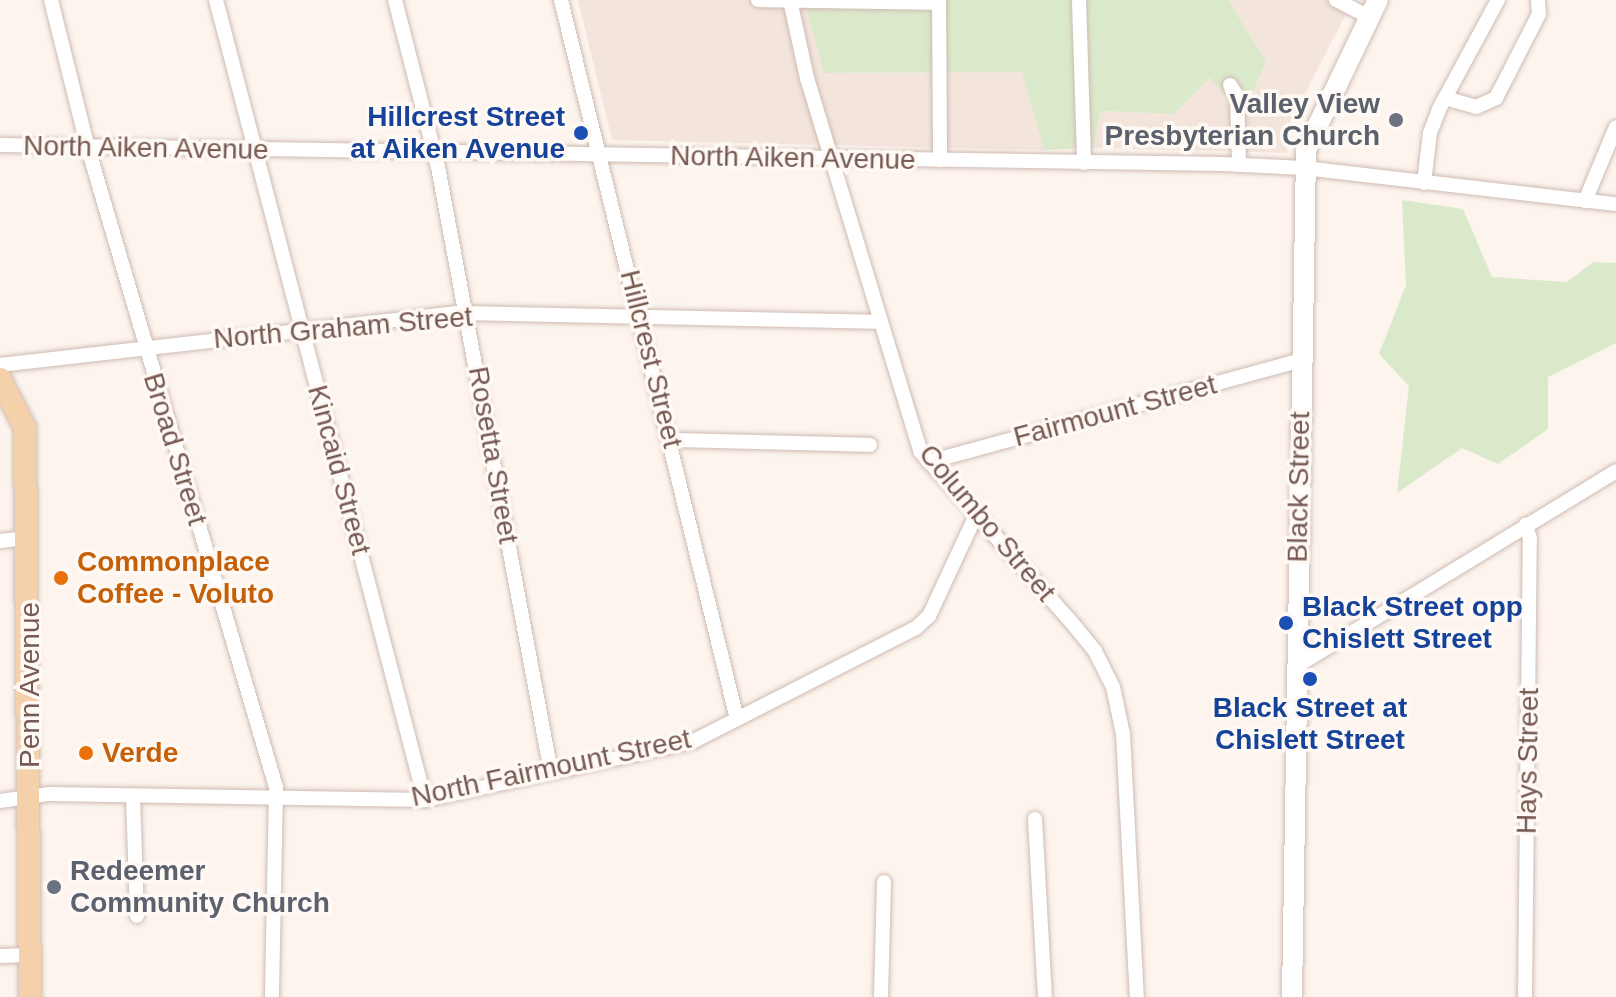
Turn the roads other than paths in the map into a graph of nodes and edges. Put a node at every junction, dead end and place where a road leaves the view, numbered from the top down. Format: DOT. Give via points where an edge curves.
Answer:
graph roads {
  1 [pos="51,0"];
  2 [pos="216,0"];
  3 [pos="395,0"];
  4 [pos="561,0"];
  5 [pos="758,0"];
  6 [pos="790,0"];
  7 [pos="1079,0"];
  8 [pos="1336,0"];
  9 [pos="1498,0"];
  10 [pos="1538,0"];
  11 [pos="939,1"];
  12 [pos="1374,9"];
  13 [pos="1230,85"];
  14 [pos="1445,98"];
  15 [pos="1614,134"];
  16 [pos="0,145"];
  17 [pos="88,148"];
  18 [pos="255,150"];
  19 [pos="434,154"];
  20 [pos="599,155"];
  21 [pos="831,159"];
  22 [pos="940,160"];
  23 [pos="1084,163"];
  24 [pos="1239,165"];
  25 [pos="1304,168"];
  26 [pos="1424,183"];
  27 [pos="1585,201"];
  28 [pos="1616,204"];
  29 [pos="467,314"];
  30 [pos="640,317"];
  31 [pos="880,322"];
  32 [pos="302,330"];
  33 [pos="146,348"];
  34 [pos="1301,360"];
  35 [pos="0,365"];
  36 [pos="0,379"];
  37 [pos="672,440"];
  38 [pos="870,445"];
  39 [pos="929,462"];
  40 [pos="1616,471"];
  41 [pos="976,515"];
  42 [pos="1526,525"];
  43 [pos="28,538"];
  44 [pos="0,541"];
  45 [pos="1297,666"];
  46 [pos="737,719"];
  47 [pos="551,772"];
  48 [pos="133,796"];
  49 [pos="31,798"];
  50 [pos="276,800"];
  51 [pos="425,800"];
  52 [pos="0,801"];
  53 [pos="1035,819"];
  54 [pos="884,882"];
  55 [pos="137,916"];
  56 [pos="31,955"];
  57 [pos="0,956"];
  58 [pos="30,997"];
  59 [pos="272,997"];
  60 [pos="881,997"];
  61 [pos="1045,997"];
  62 [pos="1137,997"];
  63 [pos="1292,997"];
  64 [pos="1525,997"];
  1 -- 17 [label="street, Broad Street"];
  2 -- 18 [label="street, Kincaid Street"];
  3 -- 19 [label="street, Rosetta Street"];
  4 -- 20 [label="street, Hillcrest Street"];
  5 -- 6 [label="street"];
  6 -- 11 [label="street"];
  6 -- 21 [label="street, Columbo Street"];
  7 -- 23 [label="street"];
  8 -- 12 [label="street"];
  9 -- 14 [label="street"];
  10 -- 14 [label="street" via="1539,14 1496,98 1476,107"];
  11 -- 22 [label="street"];
  12 -- 25 [label="street, Black Street" via="1306,150"];
  13 -- 24 [label="street" via="1237,96"];
  14 -- 26 [label="street" via="1430,133"];
  15 -- 27 [label="street"];
  16 -- 17 [label="street, North Aiken Avenue"];
  17 -- 18 [label="street, North Aiken Avenue"];
  17 -- 33 [label="street, Broad Street"];
  18 -- 19 [label="street, North Aiken Avenue"];
  18 -- 32 [label="street, Kincaid Street"];
  19 -- 20 [label="street, North Aiken Avenue"];
  19 -- 29 [label="street, Rosetta Street"];
  20 -- 21 [label="street, North Aiken Avenue"];
  20 -- 30 [label="street, Hillcrest Street"];
  21 -- 22 [label="street, North Aiken Avenue"];
  21 -- 31 [label="street, Columbo Street"];
  22 -- 23 [label="street, North Aiken Avenue"];
  23 -- 24 [label="street, North Aiken Avenue"];
  24 -- 25 [label="street, North Aiken Avenue"];
  25 -- 26 [label="street, North Aiken Avenue"];
  25 -- 34 [label="street, Black Street"];
  26 -- 27 [label="street, North Aiken Avenue"];
  27 -- 28 [label="street, North Aiken Avenue"];
  29 -- 30 [label="street, North Graham Street"];
  29 -- 32 [label="street, North Graham Street"];
  29 -- 47 [label="street, Rosetta Street"];
  30 -- 31 [label="street, North Graham Street"];
  30 -- 37 [label="street, Hillcrest Street"];
  31 -- 39 [label="street, Columbo Street" via="920,451"];
  32 -- 33 [label="street, North Graham Street"];
  32 -- 51 [label="street, Kincaid Street"];
  33 -- 35 [label="street, North Graham Street"];
  33 -- 50 [label="street, Broad Street"];
  34 -- 39 [label="street, Fairmount Street"];
  34 -- 45 [label="street, Black Street"];
  36 -- 43 [label="main road, Penn Avenue" via="25,428"];
  37 -- 38 [label="street"];
  37 -- 46 [label="street, Hillcrest Street"];
  39 -- 41 [label="street, Columbo Street"];
  40 -- 42 [label="street"];
  41 -- 46 [label="street, North Fairmount Street" via="929,616 916,628"];
  41 -- 62 [label="street, Columbo Street" via="1095,651 1113,687 1123,734"];
  42 -- 45 [label="street"];
  42 -- 64 [label="street, Hays Street" via="1530,539"];
  43 -- 44 [label="street"];
  43 -- 49 [label="main road, Penn Avenue"];
  45 -- 63 [label="street, Black Street"];
  46 -- 47 [label="street, North Fairmount Street" via="692,742"];
  47 -- 51 [label="street, North Fairmount Street"];
  48 -- 49 [label="street, North Fairmount Street"];
  48 -- 50 [label="street, North Fairmount Street"];
  48 -- 55 [label="street"];
  49 -- 52 [label="street, North Fairmount Street"];
  49 -- 56 [label="main road, Penn Avenue"];
  50 -- 51 [label="street, North Fairmount Street"];
  50 -- 59 [label="street, Broad Street"];
  53 -- 61 [label="street"];
  54 -- 60 [label="street"];
  56 -- 57 [label="street"];
  56 -- 58 [label="main road, Penn Avenue"];
}
